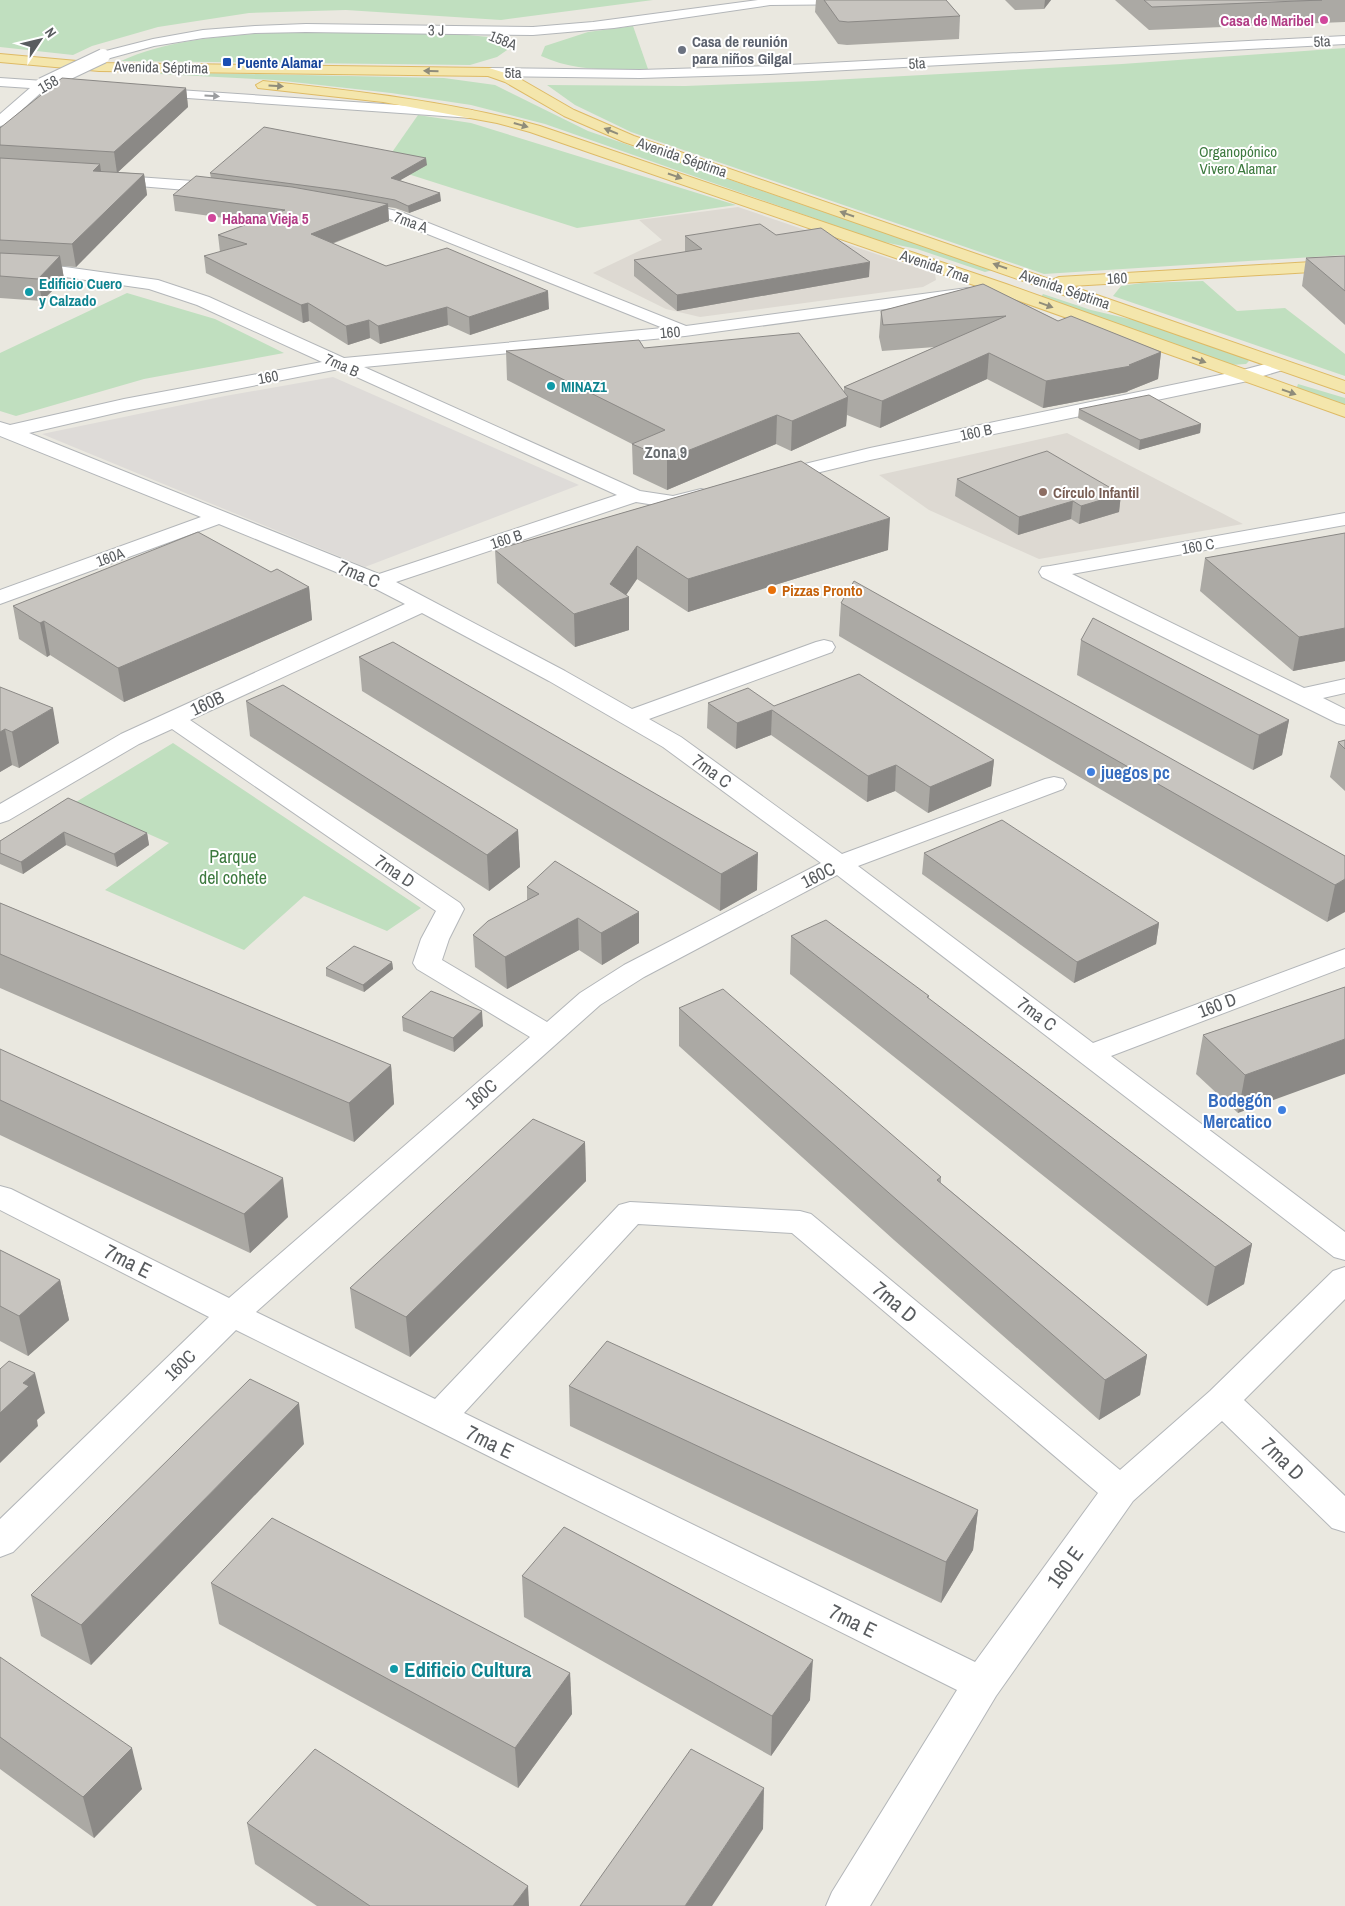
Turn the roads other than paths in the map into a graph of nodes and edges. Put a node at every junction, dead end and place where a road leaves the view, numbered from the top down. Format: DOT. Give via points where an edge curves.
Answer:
graph roads {
  1 [pos="871,0"];
  2 [pos="775,1"];
  3 [pos="573,29"];
  4 [pos="479,31"];
  5 [pos="1345,40"];
  6 [pos="103,56"];
  7 [pos="0,58"];
  8 [pos="0,67"];
  9 [pos="484,72"];
  10 [pos="521,73"];
  11 [pos="0,82"];
  12 [pos="230,83"];
  13 [pos="248,84"];
  14 [pos="42,85"];
  15 [pos="89,88"];
  16 [pos="137,91"];
  17 [pos="473,114"];
  18 [pos="0,122"];
  19 [pos="93,178"];
  20 [pos="237,189"];
  21 [pos="336,202"];
  22 [pos="870,243"];
  23 [pos="1345,265"];
  24 [pos="0,268"];
  25 [pos="1046,282"];
  26 [pos="1000,288"];
  27 [pos="686,330"];
  28 [pos="338,364"];
  29 [pos="1280,365"];
  30 [pos="1243,376"];
  31 [pos="1345,387"];
  32 [pos="1345,411"];
  33 [pos="3,431"];
  34 [pos="757,481"];
  35 [pos="720,491"];
  36 [pos="635,496"];
  37 [pos="219,517"];
  38 [pos="1345,519"];
  39 [pos="378,581"];
  40 [pos="0,597"];
  41 [pos="421,605"];
  42 [pos="824,646"];
  43 [pos="1345,686"];
  44 [pos="1301,696"];
  45 [pos="630,718"];
  46 [pos="1345,718"];
  47 [pos="173,719"];
  48 [pos="1054,784"];
  49 [pos="0,816"];
  50 [pos="839,864"];
  51 [pos="1345,956"];
  52 [pos="548,1035"];
  53 [pos="1090,1054"];
  54 [pos="0,1197"];
  55 [pos="1345,1249"];
  56 [pos="1345,1279"];
  57 [pos="232,1314"];
  58 [pos="1222,1400"];
  59 [pos="438,1417"];
  60 [pos="1120,1491"];
  61 [pos="1345,1518"];
  62 [pos="0,1542"];
  63 [pos="982,1684"];
  64 [pos="847,1906"];
  1 -- 2 [label="street, 3 J"];
  2 -- 3 [label="street, 3 J"];
  3 -- 4 [label="street, 3 J"];
  3 -- 4 [label="street, 158A" via="546,35 527,45"];
  4 -- 6 [label="street, 3 J" via="225,31 159,40"];
  5 -- 10 [label="street, 5ta" via="770,70"];
  6 -- 14 [label="street, 158, bridge"];
  9 -- 7 [label="main road, Avenida Séptima, one-way" via="99,67"];
  8 -- 12 [label="main road, Avenida Séptima"];
  9 -- 10 [label="main road, Avenida Séptima"];
  9 -- 10 [label="street, 158A"];
  25 -- 10 [label="main road, Avenida Séptima, one-way" via="629,139 569,113"];
  11 -- 14 [label="street"];
  13 -- 17 [label="main road, Avenida Séptima, one-way" via="383,98"];
  14 -- 15 [label="street"];
  14 -- 18 [label="street, 158"];
  16 -- 17 [label="street, Avenida Séptima, one-way"];
  17 -- 22 [label="main road, Avenida Séptima, one-way" via="556,135"];
  19 -- 20 [label="street"];
  21 -- 27 [label="street, 7ma A" via="395,216"];
  22 -- 26 [label="main road, Avenida 7ma"];
  23 -- 25 [label="main road, 160"];
  24 -- 28 [label="street, 7ma B" via="65,272 152,284 203,301"];
  25 -- 26 [label="main road, 160"];
  25 -- 29 [label="main road, Avenida Séptima"];
  26 -- 27 [label="street, 160"];
  26 -- 30 [label="main road, Avenida Séptima, one-way"];
  27 -- 28 [label="street, 160"];
  28 -- 33 [label="street, 160"];
  28 -- 36 [label="street, 7ma B"];
  29 -- 30 [label="street, 160 B"];
  29 -- 31 [label="main road, Avenida Séptima"];
  30 -- 32 [label="main road, Avenida Séptima, one-way"];
  30 -- 34 [label="street, 160 B" via="870,454"];
  33 -- 37 [label="street, 7ma C"];
  35 -- 36 [label="street, 7ma B" via="673,502"];
  36 -- 39 [label="street, 160 B"];
  37 -- 39 [label="street, 7ma C"];
  37 -- 40 [label="street, 160A"];
  38 -- 44 [label="street, 160 C" via="1050,572"];
  39 -- 41 [label="street, 7ma C"];
  41 -- 45 [label="street, 7ma C"];
  41 -- 47 [label="street, 160B"];
  42 -- 45 [label="street"];
  43 -- 44 [label="street"];
  44 -- 46 [label="street"];
  45 -- 50 [label="street, 7ma C" via="672,742"];
  47 -- 49 [label="street, 160B" via="130,739"];
  47 -- 52 [label="street, 7ma D" via="451,909 426,963"];
  48 -- 50 [label="street, 160C"];
  50 -- 52 [label="street, 160C" via="634,971 590,999"];
  50 -- 53 [label="street, 7ma C"];
  51 -- 53 [label="street, 160 D"];
  52 -- 57 [label="street, 160C"];
  53 -- 55 [label="street, 7ma C"];
  54 -- 57 [label="street, 7ma E"];
  56 -- 58 [label="street, 160 E"];
  57 -- 59 [label="street, 7ma E"];
  57 -- 62 [label="street, 160C"];
  58 -- 60 [label="street, 160 E"];
  58 -- 61 [label="street, 7ma D"];
  59 -- 60 [label="street, 7ma D" via="630,1213 800,1222"];
  59 -- 63 [label="street, 7ma E"];
  60 -- 63 [label="street, 160 E"];
  63 -- 64 [label="street, 160 E"];
}
